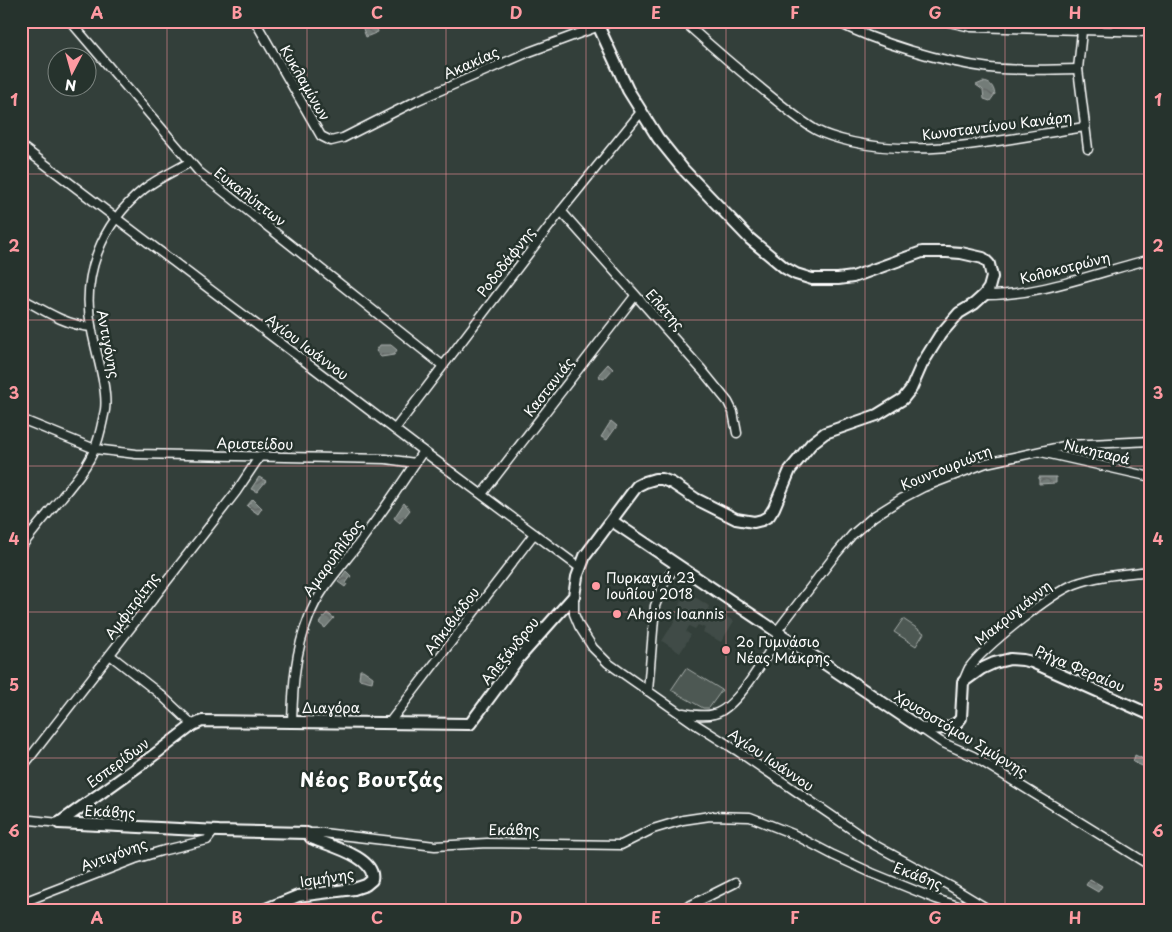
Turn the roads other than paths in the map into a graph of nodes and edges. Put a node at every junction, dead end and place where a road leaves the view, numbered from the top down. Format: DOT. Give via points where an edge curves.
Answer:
graph roads {
  1 [pos="70,21"];
  2 [pos="255,21"];
  3 [pos="614,21"];
  4 [pos="683,21"];
  5 [pos="835,21"];
  6 [pos="1072,21"];
  7 [pos="948,22"];
  8 [pos="597,24"];
  9 [pos="1072,30"];
  10 [pos="1082,30"];
  11 [pos="1151,32"];
  12 [pos="1078,70"];
  13 [pos="641,112"];
  14 [pos="1086,127"];
  15 [pos="344,138"];
  16 [pos="21,146"];
  17 [pos="1088,149"];
  18 [pos="190,162"];
  19 [pos="561,211"];
  20 [pos="116,218"];
  21 [pos="1151,259"];
  22 [pos="984,295"];
  23 [pos="635,296"];
  24 [pos="21,298"];
  25 [pos="91,327"];
  26 [pos="442,365"];
  27 [pos="21,419"];
  28 [pos="395,429"];
  29 [pos="737,433"];
  30 [pos="1151,441"];
  31 [pos="95,449"];
  32 [pos="423,451"];
  33 [pos="1038,451"];
  34 [pos="260,456"];
  35 [pos="415,463"];
  36 [pos="1151,477"];
  37 [pos="482,494"];
  38 [pos="612,521"];
  39 [pos="534,534"];
  40 [pos="21,547"];
  41 [pos="677,564"];
  42 [pos="579,567"];
  43 [pos="1151,572"];
  44 [pos="574,596"];
  45 [pos="779,632"];
  46 [pos="110,655"];
  47 [pos="963,682"];
  48 [pos="648,690"];
  49 [pos="680,713"];
  50 [pos="1151,715"];
  51 [pos="292,722"];
  52 [pos="389,723"];
  53 [pos="470,724"];
  54 [pos="192,725"];
  55 [pos="922,729"];
  56 [pos="21,770"];
  57 [pos="21,819"];
  58 [pos="59,823"];
  59 [pos="214,831"];
  60 [pos="307,833"];
  61 [pos="1151,866"];
  62 [pos="734,883"];
  63 [pos="21,903"];
  64 [pos="983,906"];
  65 [pos="261,911"];
  66 [pos="679,911"];
  67 [pos="992,911"];
  1 -- 18 [label="street, Ευκαλύπτων"];
  2 -- 15 [label="street, Κυκλαμίνων" via="321,136 331,141"];
  3 -- 8 [label="street, Ακακίας"];
  4 -- 14 [label="street, Κωνσταντίνου Κανάρη" via="800,120 835,138 889,148 928,149"];
  5 -- 12 [label="street" via="876,38 963,64 1017,70"];
  6 -- 9 [label="street"];
  7 -- 9 [label="street" via="970,27"];
  8 -- 13 [label="street"];
  8 -- 15 [label="street, Ακακίας" via="418,100"];
  9 -- 10 [label="street"];
  10 -- 11 [label="street"];
  10 -- 12 [label="street"];
  12 -- 14 [label="street"];
  13 -- 19 [label="street, Ροδοδάφνης"];
  13 -- 22 [label="street" via="670,154 710,197 761,250 796,274 812,279 838,279 862,274 922,252 961,253 983,258 989,264 992,276"];
  14 -- 17 [label="street"];
  16 -- 20 [label="street, Αγίου Ιωάννου"];
  18 -- 20 [label="street, Αντιγόνης" via="145,188"];
  18 -- 26 [label="street, Ευκαλύπτων" via="204,177"];
  19 -- 23 [label="street, Ελάτης"];
  19 -- 26 [label="street, Ροδοδάφνης"];
  20 -- 25 [label="street, Αντιγόνης" via="103,241 90,279"];
  20 -- 28 [label="street, Αγίου Ιωάννου"];
  21 -- 22 [label="street, Κολοκοτρώνη" via="1026,292"];
  22 -- 38 [label="street" via="949,322 903,398 877,415 825,433 812,443 790,470 774,508 762,520 736,519 672,483 654,479 638,486"];
  23 -- 29 [label="street, Ελάτης" via="728,402"];
  23 -- 37 [label="street, Καστανιάς"];
  24 -- 25 [label="street" via="66,321"];
  25 -- 31 [label="street, Αντιγόνης" via="106,396"];
  26 -- 28 [label="street, Ροδοδάφνης"];
  27 -- 31 [label="street, Αριστείδου"];
  28 -- 32 [label="street, Αγίου Ιωάννου"];
  30 -- 33 [label="street, Κουντουριώτη" via="1069,445"];
  31 -- 34 [label="street, Αριστείδου" via="136,454"];
  31 -- 40 [label="street, Αντιγόνης" via="78,476"];
  32 -- 35 [label="street, Αμαρυλλίδος"];
  32 -- 37 [label="street, Αγίου Ιωάννου"];
  33 -- 36 [label="street, Νικηταρά"];
  33 -- 45 [label="street, Κουντουριώτη" via="986,463 942,480 874,516 836,554"];
  34 -- 35 [label="street, Αριστείδου" via="386,459"];
  34 -- 46 [label="street, Αμφιτρίτης" via="236,492"];
  35 -- 51 [label="street, Αμαρυλλίδος" via="316,601 296,661"];
  37 -- 39 [label="street, Αγίου Ιωάννου"];
  38 -- 41 [label="street, Χρυσοστόμου Σμύρνης"];
  38 -- 42 [label="street"];
  39 -- 42 [label="street, Αγίου Ιωάννου"];
  39 -- 52 [label="street, Αλκιβιάδου"];
  41 -- 45 [label="street, Χρυσοστόμου Σμύρνης"];
  41 -- 48 [label="street" via="664,583 655,606"];
  42 -- 44 [label="street"];
  43 -- 47 [label="street, Μακρυγιάννη" via="1097,578 1074,584 1056,594 978,657"];
  44 -- 48 [label="street, Αγίου Ιωάννου" via="574,614 584,637 608,663"];
  44 -- 53 [label="street, Αλεξάνδρου" via="518,660"];
  45 -- 49 [label="street, Κουντουριώτη" via="737,697 723,710 705,716"];
  45 -- 55 [label="street, Χρυσοστόμου Σμύρνης"];
  46 -- 54 [label="street" via="160,694"];
  46 -- 56 [label="street, Αμφιτρίτης"];
  47 -- 50 [label="street, Ρήγα Φεραίου" via="994,663 1023,660"];
  47 -- 55 [label="street" via="958,723 947,728"];
  48 -- 49 [label="street, Αγίου Ιωάννου"];
  49 -- 64 [label="street, Αγίου Ιωάννου" via="873,844"];
  51 -- 52 [label="street, Διαγόρα"];
  51 -- 54 [label="street, Διαγόρα" via="207,720"];
  52 -- 53 [label="street, Διαγόρα"];
  54 -- 58 [label="street, Εσπερίδων"];
  55 -- 61 [label="street, Χρυσοστόμου Σμύρνης"];
  57 -- 58 [label="street, Εκάβης"];
  58 -- 59 [label="street, Εκάβης"];
  59 -- 60 [label="street, Εκάβης"];
  59 -- 63 [label="street, Αντιγόνης" via="207,840 152,854"];
  60 -- 64 [label="street, Εκάβης" via="323,832 434,846 488,843 621,845 653,829 682,820 710,816 750,817 936,899 958,906"];
  60 -- 65 [label="street, Ισμήνης" via="365,862 371,869 372,880 354,889 298,896"];
  62 -- 66 [label="street"];
  64 -- 67 [label="street, Αγίου Ιωάννου"];
}
